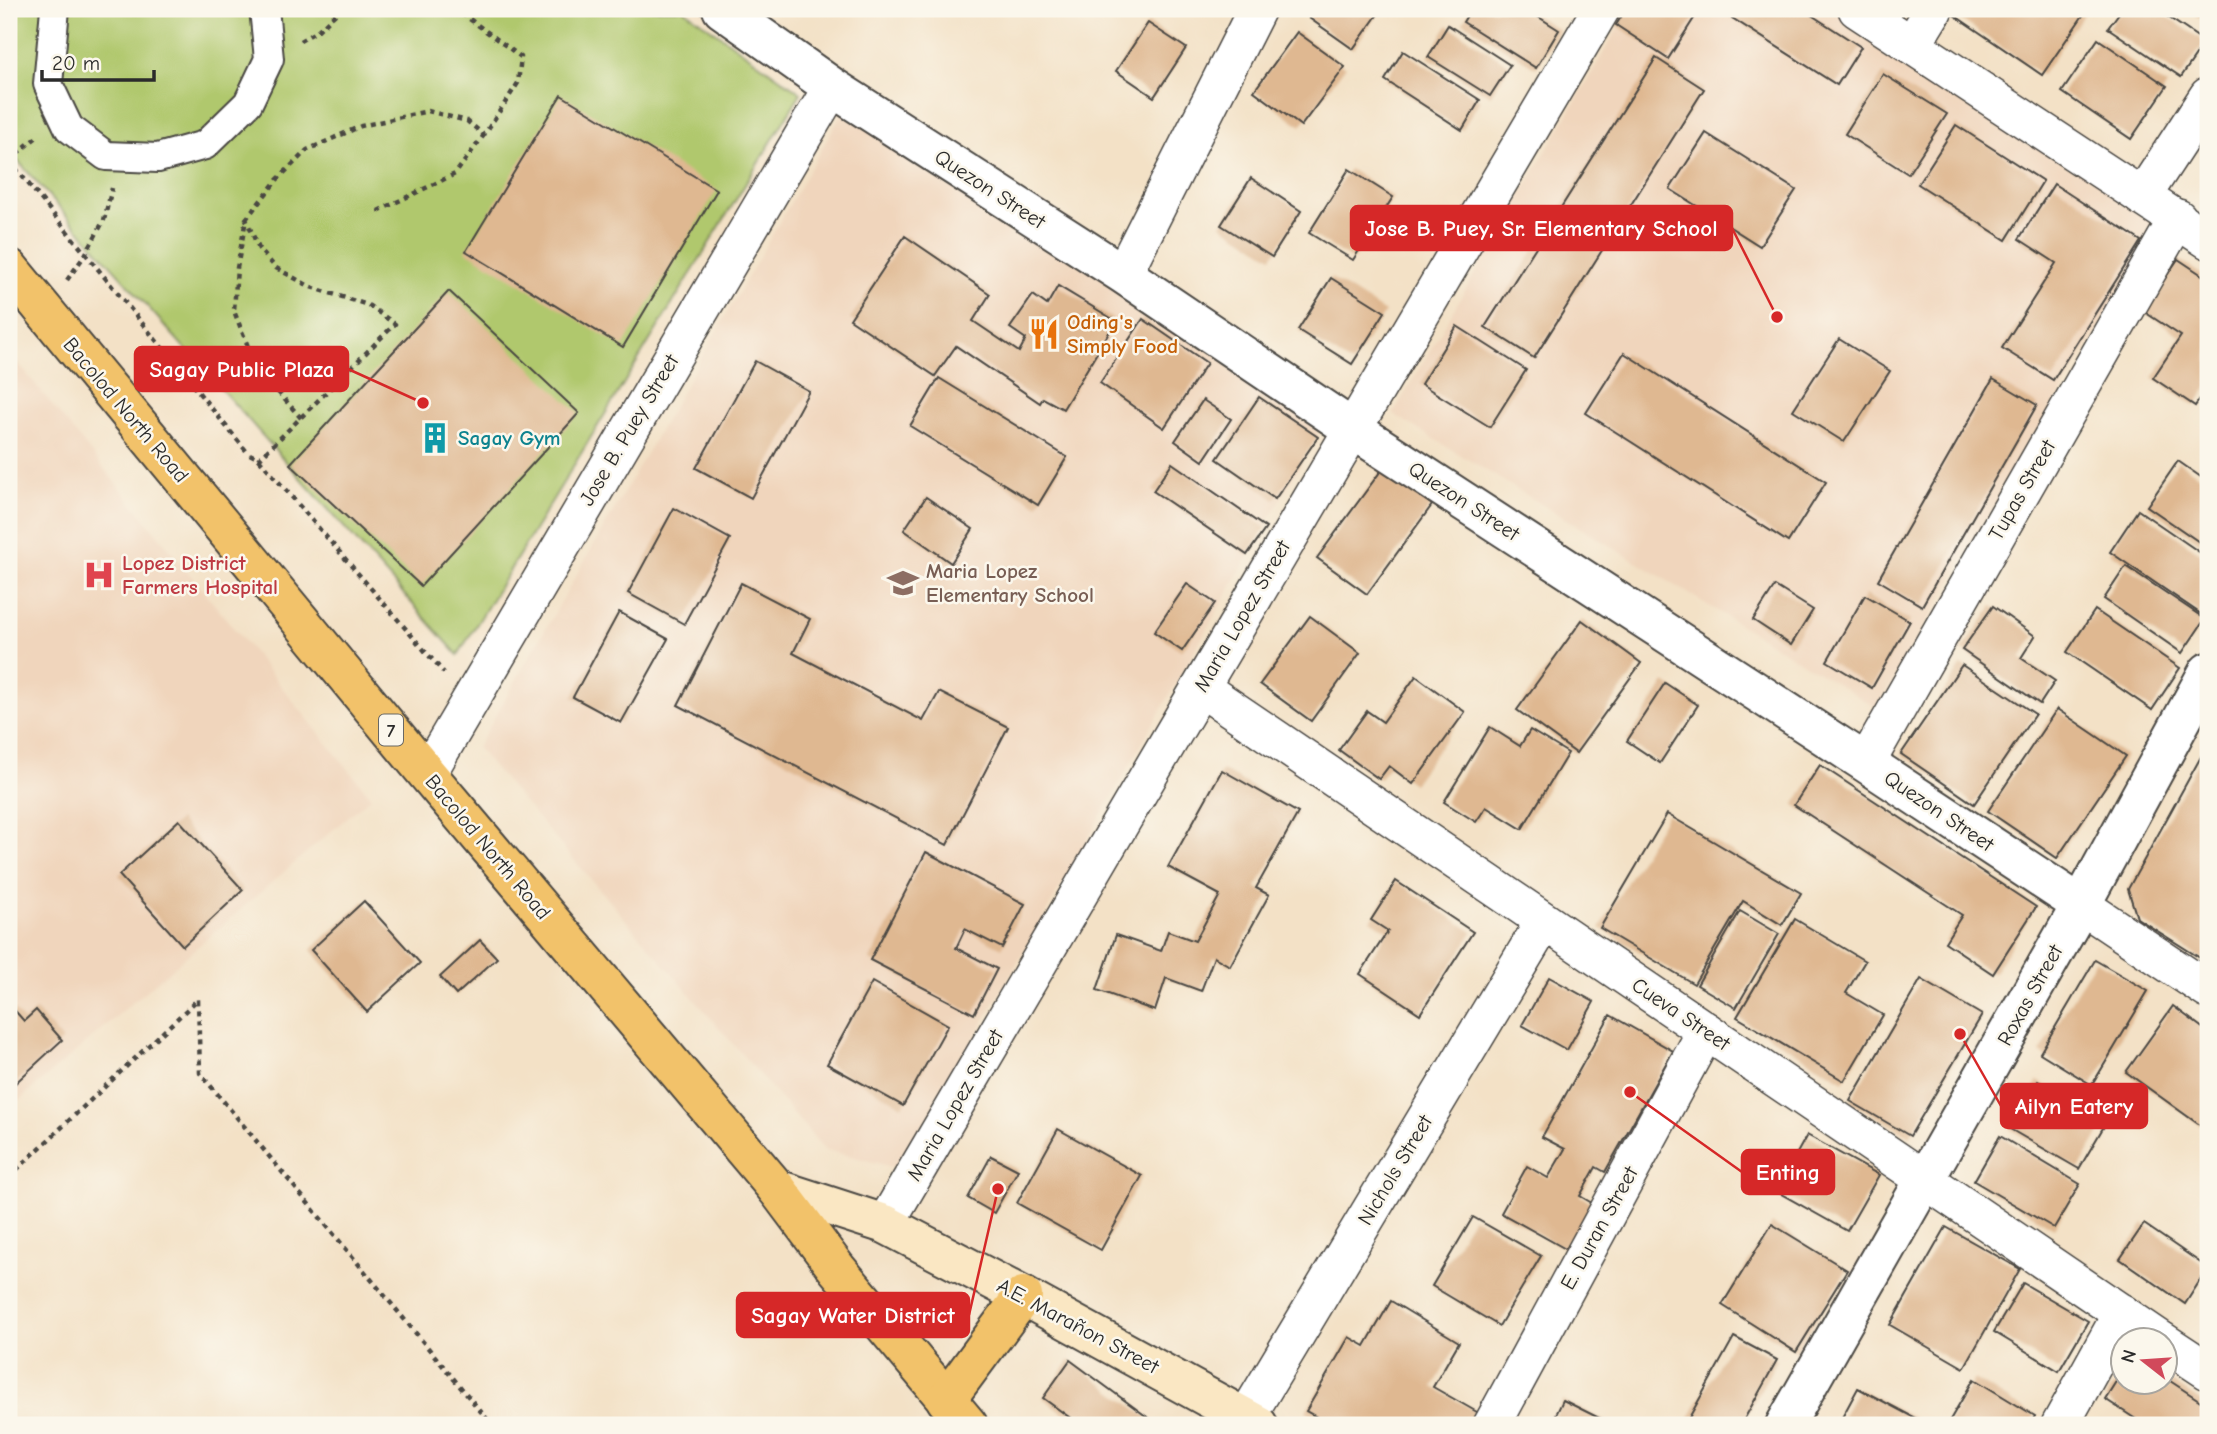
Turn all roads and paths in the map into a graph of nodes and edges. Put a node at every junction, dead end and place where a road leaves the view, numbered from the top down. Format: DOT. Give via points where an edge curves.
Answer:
graph roads {
  1 [pos="55,9"];
  2 [pos="264,9"];
  3 [pos="341,9"];
  4 [pos="456,9"];
  5 [pos="722,9"];
  6 [pos="1257,9"];
  7 [pos="1601,9"];
  8 [pos="1857,9"];
  9 [pos="1934,9"];
  10 [pos="1912,45"];
  11 [pos="269,59"];
  12 [pos="832,87"];
  13 [pos="2208,96"];
  14 [pos="484,135"];
  15 [pos="9,160"];
  16 [pos="112,188"];
  17 [pos="2142,197"];
  18 [pos="378,211"];
  19 [pos="2178,218"];
  20 [pos="246,219"];
  21 [pos="2208,240"];
  22 [pos="85,255"];
  23 [pos="9,268"];
  24 [pos="1123,274"];
  25 [pos="301,418"];
  26 [pos="1351,428"];
  27 [pos="259,459"];
  28 [pos="2208,672"];
  29 [pos="1201,688"];
  30 [pos="469,702"];
  31 [pos="1866,763"];
  32 [pos="427,774"];
  33 [pos="2081,905"];
  34 [pos="1544,922"];
  35 [pos="2208,990"];
  36 [pos="1706,1031"];
  37 [pos="9,1177"];
  38 [pos="1926,1180"];
  39 [pos="777,1189"];
  40 [pos="885,1224"];
  41 [pos="1023,1296"];
  42 [pos="2122,1313"];
  43 [pos="2141,1326"];
  44 [pos="2178,1351"];
  45 [pos="2208,1371"];
  46 [pos="957,1413"];
  47 [pos="1252,1422"];
  48 [pos="492,1425"];
  49 [pos="1492,1425"];
  50 [pos="1785,1425"];
  51 [pos="2060,1425"];
  1 -- 11 [label="street" via="48,84 69,128 106,156 158,158 205,145 248,103"];
  2 -- 11 [label="street"];
  3 -- 11 [label="path" via="317,31"];
  4 -- 14 [label="path" via="521,57 518,83"];
  5 -- 12 [label="street, Quezon Street"];
  6 -- 24 [label="street"];
  7 -- 26 [label="street, Maria Lopez Street"];
  8 -- 10 [label="street"];
  9 -- 10 [label="street"];
  10 -- 17 [label="street"];
  12 -- 24 [label="street, Quezon Street"];
  12 -- 30 [label="street, Jose B. Puey Street"];
  13 -- 17 [label="street"];
  14 -- 18 [label="path" via="455,174"];
  14 -- 20 [label="path" via="467,121 428,111 361,126 307,150"];
  15 -- 22 [label="path"];
  16 -- 22 [label="path" via="104,220"];
  17 -- 19 [label="street"];
  19 -- 21 [label="street"];
  19 -- 31 [label="street, Tupas Street"];
  20 -- 25 [label="path" via="234,311 251,354"];
  20 -- 25 [label="path" via="258,249 275,268 311,287 368,304 395,324"];
  22 -- 27 [label="path" via="248,453"];
  23 -- 32 [label="highway, Bacolod North Road / 7"];
  24 -- 26 [label="street, Quezon Street"];
  25 -- 27 [label="path"];
  26 -- 29 [label="street, Maria Lopez Street"];
  26 -- 31 [label="street, Quezon Street"];
  27 -- 30 [label="path"];
  28 -- 33 [label="street, Roxas Street"];
  29 -- 34 [label="street, Cueva Street"];
  29 -- 40 [label="street, Maria Lopez Street"];
  30 -- 32 [label="street, Jose B. Puey Street"];
  31 -- 33 [label="street, Quezon Street"];
  32 -- 39 [label="highway, Bacolod North Road / 7"];
  33 -- 35 [label="street, Quezon Street"];
  33 -- 38 [label="street, Roxas Street"];
  34 -- 36 [label="street, Cueva Street"];
  34 -- 47 [label="street, Nichols Street"];
  36 -- 38 [label="street, Cueva Street"];
  36 -- 49 [label="street, E. Duran Street"];
  37 -- 48 [label="path" via="198,999 200,1073"];
  38 -- 42 [label="street, Cueva Street"];
  38 -- 50 [label="street, Roxas Street"];
  39 -- 40 [label="main road, A.E. Marañon Street"];
  39 -- 46 [label="highway, Bacolod North Road / 7"];
  40 -- 41 [label="main road, A.E. Marañon Street"];
  41 -- 46 [label="highway"];
  41 -- 47 [label="main road, A.E. Marañon Street"];
  42 -- 43 [label="street, Cueva Street"];
  42 -- 51 [label="street"];
  44 -- 45 [label="street, Cueva Street"];
}
